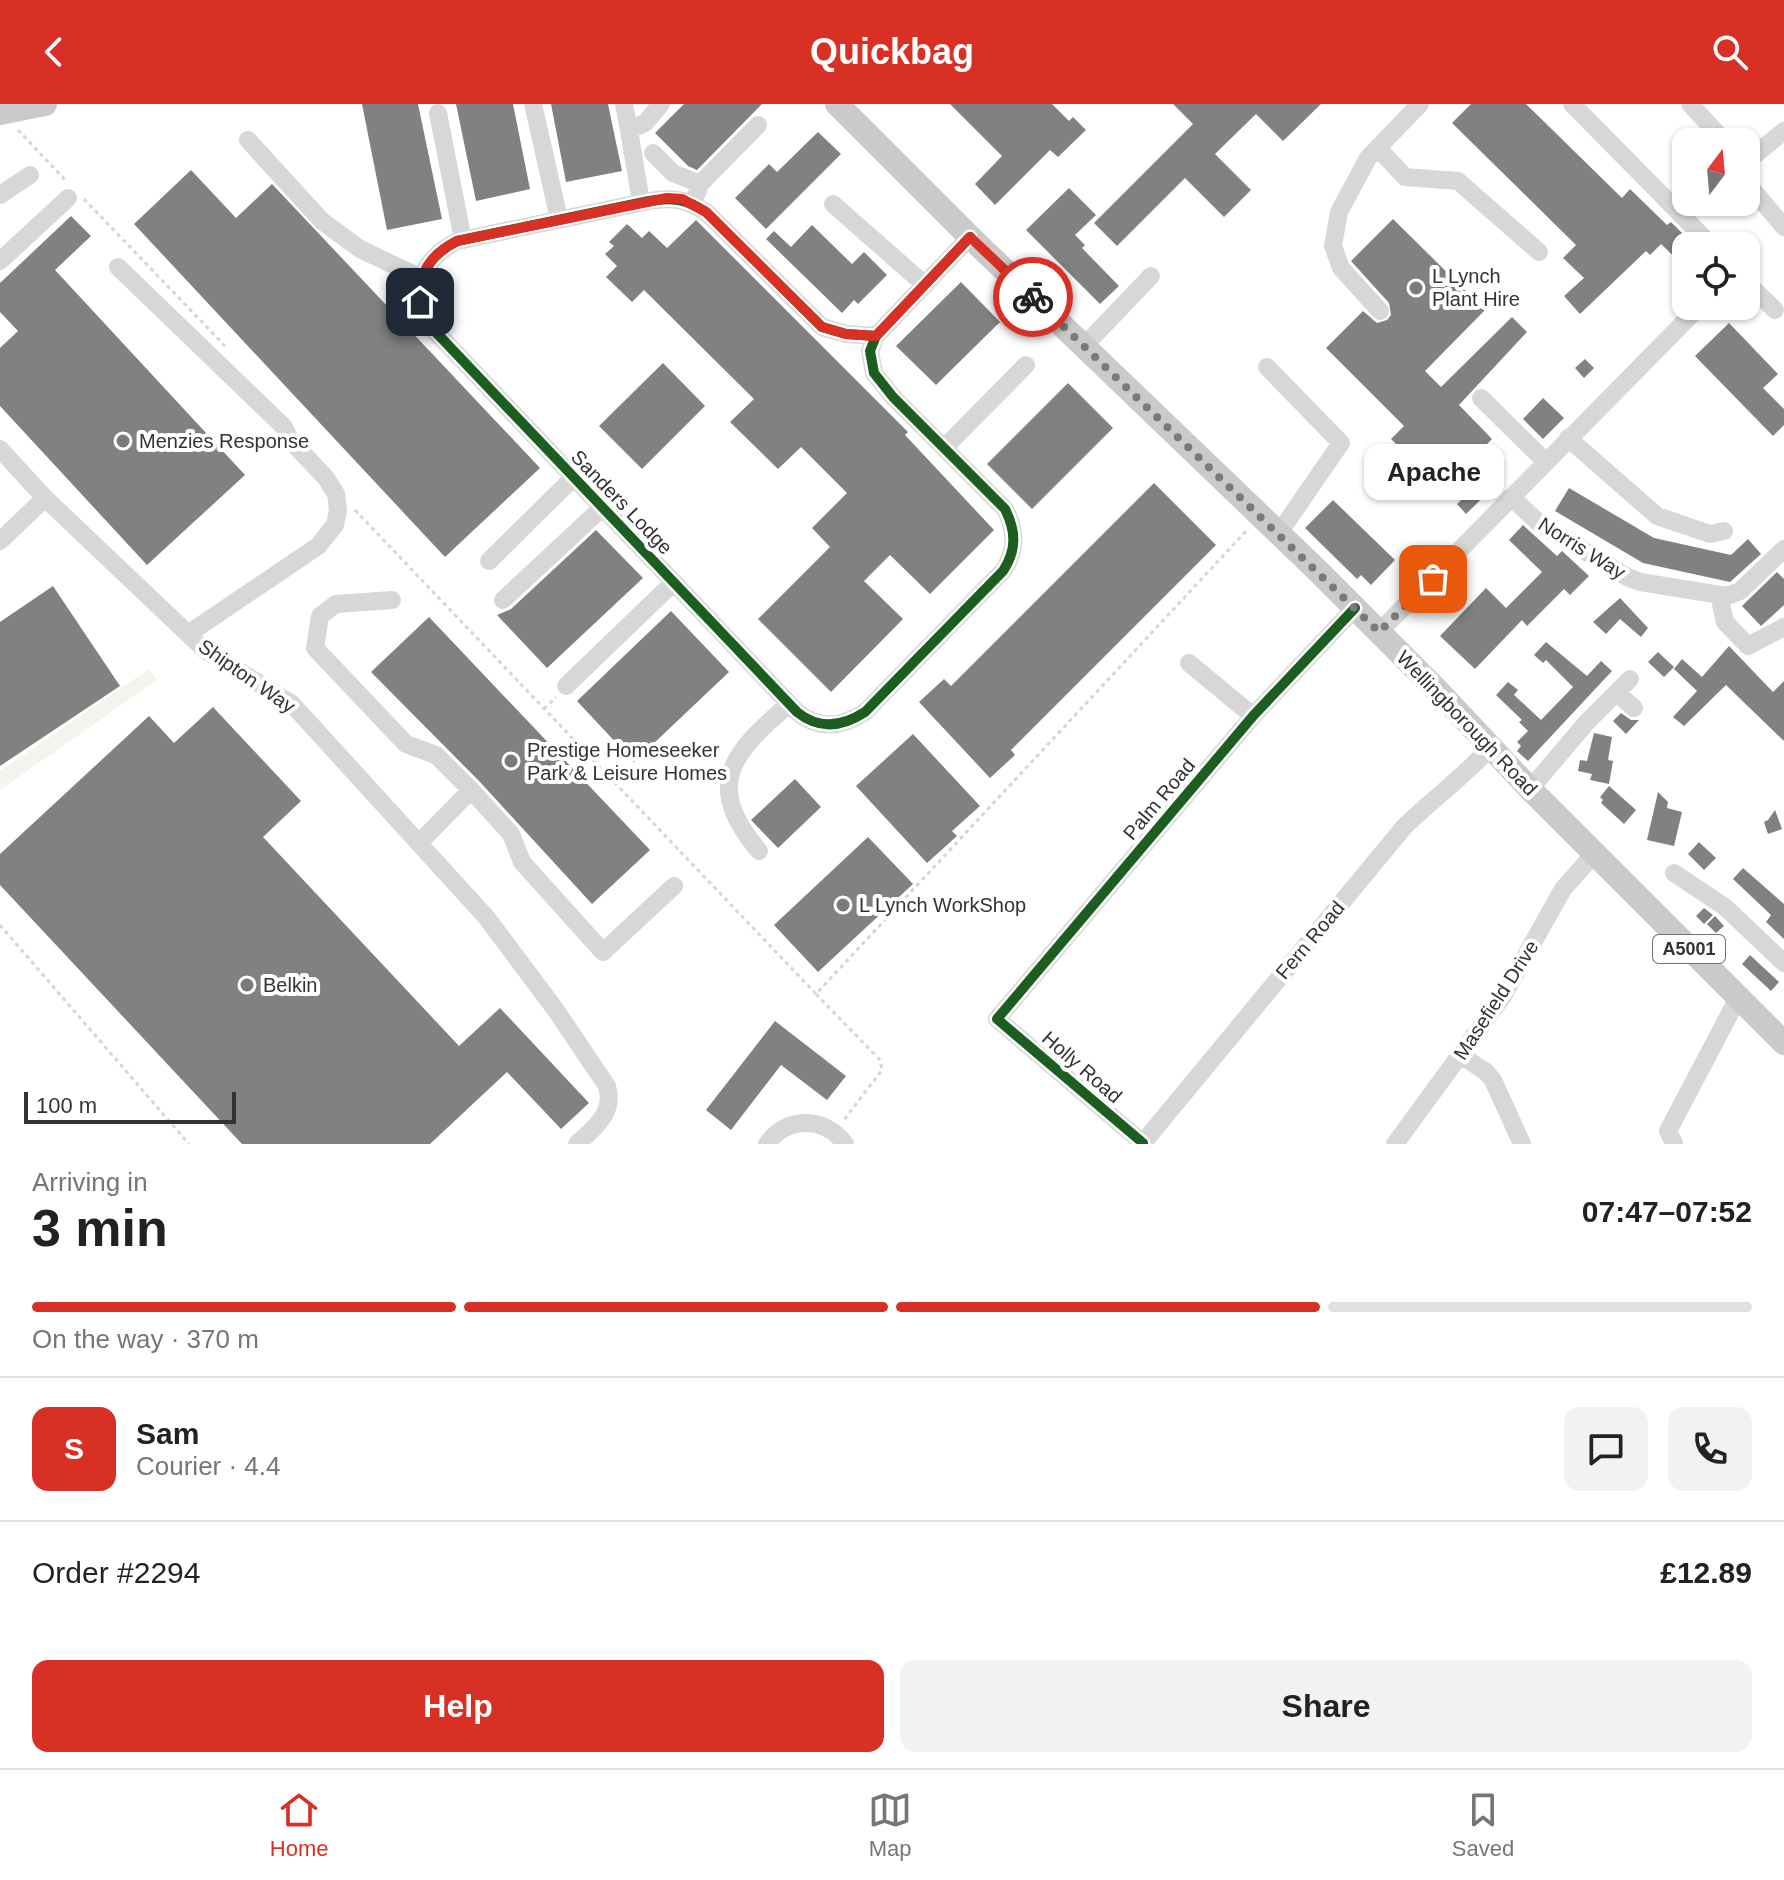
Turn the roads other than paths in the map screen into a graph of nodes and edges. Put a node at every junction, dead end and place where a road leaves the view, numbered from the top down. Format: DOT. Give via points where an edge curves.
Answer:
graph roads {
  1 [pos="45,104"];
  2 [pos="533,104"];
  3 [pos="624,104"];
  4 [pos="661,104"];
  5 [pos="837,104"];
  6 [pos="1420,104"];
  7 [pos="1572,104"];
  8 [pos="1690,104"];
  9 [pos="0,113"];
  10 [pos="438,113"];
  11 [pos="758,125"];
  12 [pos="1712,128"];
  13 [pos="629,130"];
  14 [pos="1784,131"];
  15 [pos="248,140"];
  16 [pos="1378,148"];
  17 [pos="1760,151"];
  18 [pos="653,153"];
  19 [pos="30,175"];
  20 [pos="700,184"];
  21 [pos="0,195"];
  22 [pos="68,198"];
  23 [pos="1760,199"];
  24 [pos="641,202"];
  25 [pos="693,204"];
  26 [pos="833,204"];
  27 [pos="559,219"];
  28 [pos="1784,227"];
  29 [pos="1698,232"];
  30 [pos="970,237"];
  31 [pos="463,240"];
  32 [pos="1539,252"];
  33 [pos="0,261"];
  34 [pos="118,267"];
  35 [pos="1151,276"];
  36 [pos="421,278"];
  37 [pos="925,285"];
  38 [pos="1760,296"];
  39 [pos="1775,310"];
  40 [pos="1380,311"];
  41 [pos="1686,320"];
  42 [pos="876,336"];
  43 [pos="1084,346"];
  44 [pos="1026,365"];
  45 [pos="1267,367"];
  46 [pos="1481,398"];
  47 [pos="1568,438"];
  48 [pos="944,448"];
  49 [pos="0,449"];
  50 [pos="1546,462"];
  51 [pos="574,477"];
  52 [pos="1511,497"];
  53 [pos="45,498"];
  54 [pos="603,507"];
  55 [pos="1724,531"];
  56 [pos="1279,533"];
  57 [pos="4,538"];
  58 [pos="1782,555"];
  59 [pos="489,561"];
  60 [pos="674,582"];
  61 [pos="1719,595"];
  62 [pos="392,600"];
  63 [pos="503,600"];
  64 [pos="1355,608"];
  65 [pos="1784,627"];
  66 [pos="1379,632"];
  67 [pos="188,634"];
  68 [pos="1189,663"];
  69 [pos="566,686"];
  70 [pos="789,704"];
  71 [pos="1634,708"];
  72 [pos="1253,716"];
  73 [pos="1490,748"];
  74 [pos="1530,789"];
  75 [pos="471,790"];
  76 [pos="419,843"];
  77 [pos="759,851"];
  78 [pos="1594,854"];
  79 [pos="1674,873"];
  80 [pos="674,886"];
  81 [pos="1784,963"];
  82 [pos="1738,998"];
  83 [pos="997,1019"];
  84 [pos="1782,1037"];
  85 [pos="1460,1055"];
  86 [pos="840,1138"];
  87 [pos="1674,1143"];
  88 [pos="577,1144"];
  89 [pos="767,1144"];
  90 [pos="1143,1144"];
  91 [pos="1395,1144"];
  92 [pos="1522,1144"];
  1 -- 9 [label="main road"];
  2 -- 27 [label="street"];
  3 -- 13 [label="street"];
  4 -- 13 [label="street" via="645,123"];
  5 -- 30 [label="main road, Wellingborough Road / A5001"];
  6 -- 16 [label="street"];
  7 -- 29 [label="street"];
  8 -- 12 [label="street"];
  10 -- 31 [label="street"];
  11 -- 20 [label="street"];
  13 -- 24 [label="street"];
  14 -- 17 [label="street"];
  15 -- 36 [label="street" via="322,221 360,249"];
  16 -- 32 [label="street" via="1405,177 1458,181"];
  16 -- 40 [label="street" via="1339,212 1333,246 1341,268"];
  18 -- 20 [label="street" via="673,173"];
  19 -- 21 [label="street"];
  20 -- 25 [label="street"];
  22 -- 33 [label="street"];
  23 -- 28 [label="street"];
  24 -- 25 [label="street" via="667,198"];
  24 -- 27 [label="street"];
  25 -- 42 [label="street" via="822,327"];
  26 -- 37 [label="street"];
  27 -- 31 [label="street"];
  30 -- 37 [label="street"];
  30 -- 43 [label="main road, Wellingborough Road / A5001"];
  31 -- 36 [label="street" via="443,248"];
  34 -- 67 [label="street" via="284,427 338,501 335,525 318,546"];
  35 -- 43 [label="street"];
  36 -- 51 [label="street, Sanders Lodge" via="420,302 430,326"];
  37 -- 42 [label="street"];
  38 -- 39 [label="street"];
  41 -- 47 [label="street"];
  42 -- 48 [label="street, Sanders Lodge" via="870,351 874,373"];
  43 -- 56 [label="main road, Wellingborough Road / A5001"];
  44 -- 48 [label="street"];
  45 -- 56 [label="street" via="1341,443"];
  46 -- 50 [label="street"];
  47 -- 50 [label="street"];
  47 -- 55 [label="street" via="1657,516 1710,534"];
  48 -- 70 [label="street, Sanders Lodge" via="1005,509 1014,540 1008,563 865,712 844,724 818,724"];
  49 -- 53 [label="street, Shipton Way"];
  50 -- 52 [label="street"];
  51 -- 54 [label="street, Sanders Lodge"];
  51 -- 59 [label="street"];
  52 -- 61 [label="street, Norris Way" via="1539,523 1627,577"];
  52 -- 66 [label="street"];
  53 -- 57 [label="street"];
  53 -- 67 [label="street, Shipton Way"];
  54 -- 60 [label="street, Sanders Lodge"];
  54 -- 63 [label="street"];
  56 -- 64 [label="main road, Wellingborough Road / A5001"];
  58 -- 61 [label="street" via="1740,591"];
  60 -- 69 [label="street"];
  60 -- 70 [label="street, Sanders Lodge"];
  61 -- 65 [label="street" via="1725,622 1748,646"];
  62 -- 75 [label="street" via="336,604 320,616 315,648 406,744 436,755"];
  64 -- 66 [label="main road, Wellingborough Road / A5001"];
  64 -- 72 [label="street, Palm Road"];
  66 -- 73 [label="main road, Wellingborough Road / A5001"];
  67 -- 76 [label="street, Shipton Way" via="292,704"];
  68 -- 72 [label="street"];
  70 -- 77 [label="street" via="741,751 729,785 735,817"];
  71 -- 74 [label="street" via="1624,686"];
  72 -- 83 [label="street, Palm Road"];
  73 -- 74 [label="main road, Wellingborough Road / A5001"];
  73 -- 90 [label="street, Fern Road" via="1404,827"];
  74 -- 78 [label="main road, Wellingborough Road / A5001"];
  75 -- 76 [label="street"];
  75 -- 80 [label="street" via="511,834 522,862 603,952"];
  76 -- 88 [label="street, Shipton Way" via="529,972 607,1086 607,1112"];
  78 -- 82 [label="main road, Wellingborough Road / A5001"];
  78 -- 85 [label="street, Masefield Drive" via="1563,889 1503,996"];
  79 -- 81 [label="street" via="1730,902"];
  82 -- 84 [label="main road, Wellingborough Road / A5001"];
  82 -- 87 [label="street" via="1668,1131"];
  83 -- 90 [label="street, Holly Road"];
  85 -- 91 [label="street, Masefield Drive"];
  85 -- 92 [label="street" via="1493,1080"];
  86 -- 89 [label="street" via="821,1125 796,1123 781,1128"];
}
